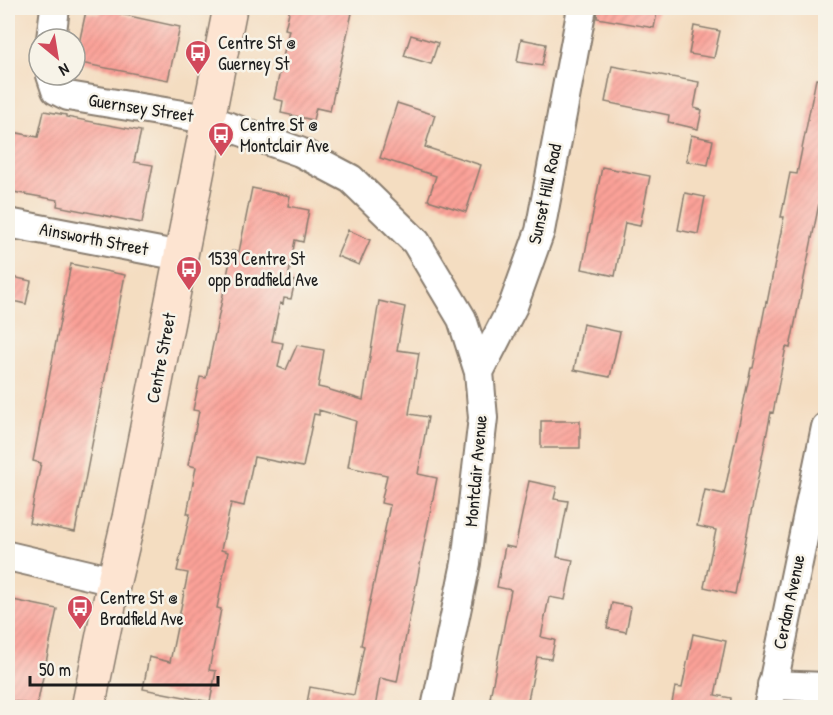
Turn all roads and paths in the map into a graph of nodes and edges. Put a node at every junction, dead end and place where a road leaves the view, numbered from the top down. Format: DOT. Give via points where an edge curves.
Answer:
graph roads {
  1 [pos="55,8"];
  2 [pos="230,8"];
  3 [pos="582,8"];
  4 [pos="53,27"];
  5 [pos="55,87"];
  6 [pos="207,119"];
  7 [pos="8,223"];
  8 [pos="181,256"];
  9 [pos="479,372"];
  10 [pos="825,427"];
  11 [pos="8,556"];
  12 [pos="114,581"];
  13 [pos="825,687"];
  14 [pos="770,696"];
  15 [pos="88,708"];
  16 [pos="436,708"];
  1 -- 4 [label="street"];
  2 -- 6 [label="main road, Centre Street"];
  3 -- 9 [label="street, Sunset Hill Road" via="540,231 513,306"];
  5 -- 6 [label="street, Guernsey Street" via="68,96"];
  6 -- 8 [label="main road, Centre Street"];
  6 -- 9 [label="street, Montclair Avenue" via="300,152 351,179 416,243 462,319"];
  7 -- 8 [label="street, Ainsworth Street"];
  8 -- 12 [label="main road, Centre Street"];
  9 -- 16 [label="street, Montclair Avenue" via="483,418 466,563"];
  10 -- 14 [label="street, Cerdan Avenue"];
  11 -- 12 [label="street"];
  12 -- 15 [label="main road, Centre Street"];
  13 -- 14 [label="street"];
}
